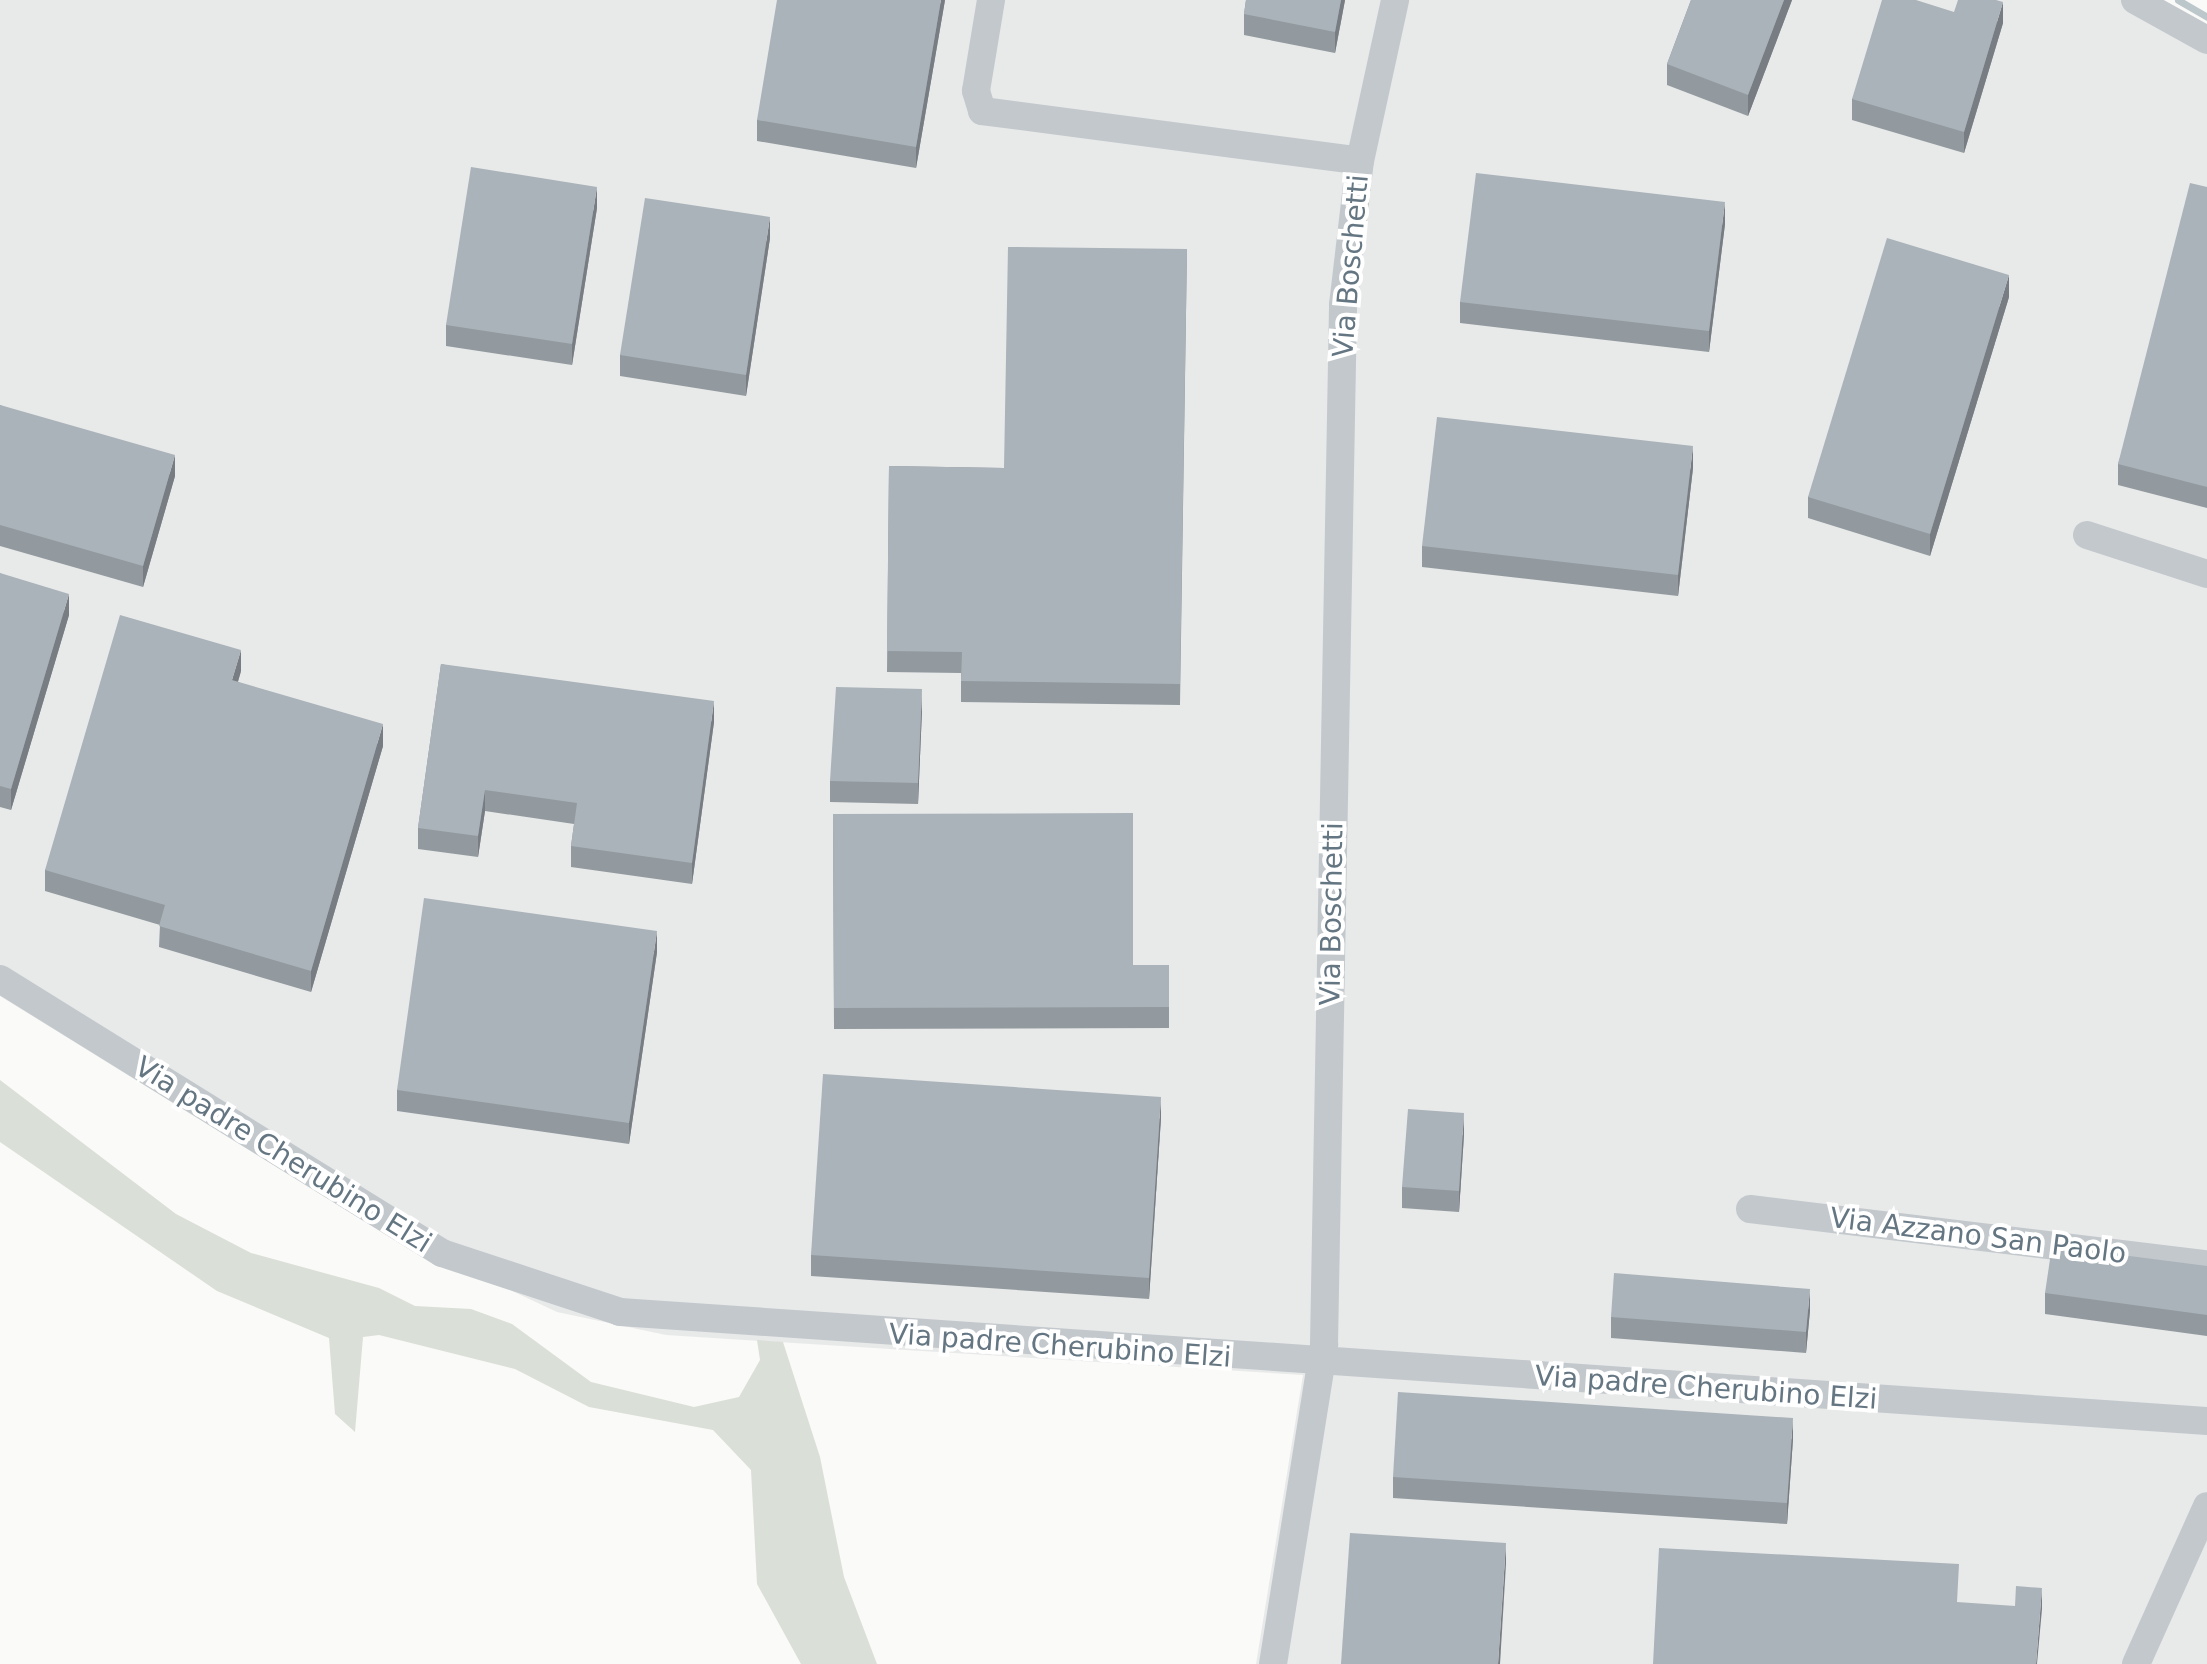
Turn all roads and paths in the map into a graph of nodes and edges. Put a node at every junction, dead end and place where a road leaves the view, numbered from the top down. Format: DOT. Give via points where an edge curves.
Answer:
graph roads {
  1 [pos="991,0"];
  2 [pos="1395,0"];
  3 [pos="2135,0"];
  4 [pos="2207,40"];
  5 [pos="1360,161"];
  6 [pos="2087,535"];
  7 [pos="2207,574"];
  8 [pos="0,979"];
  9 [pos="1750,1209"];
  10 [pos="2207,1264"];
  11 [pos="1322,1363"];
  12 [pos="2207,1421"];
  13 [pos="2204,1519"];
  14 [pos="1273,1664"];
  15 [pos="2136,1664"];
  1 -- 5 [label="street, Via Boschetti" via="976,91 982,111"];
  2 -- 5 [label="street, Via Boschetti"];
  3 -- 4 [label="street"];
  5 -- 11 [label="street, Via Boschetti" via="1343,305"];
  6 -- 7 [label="street"];
  8 -- 11 [label="street, Via padre Cherubino Elzi" via="371,1214 442,1253 563,1298 692,1322"];
  9 -- 10 [label="street, Via Azzano San Paolo"];
  11 -- 12 [label="street, Via padre Cherubino Elzi"];
  11 -- 14 [label="street, Via Boschetti"];
  13 -- 15 [label="street"];
}
